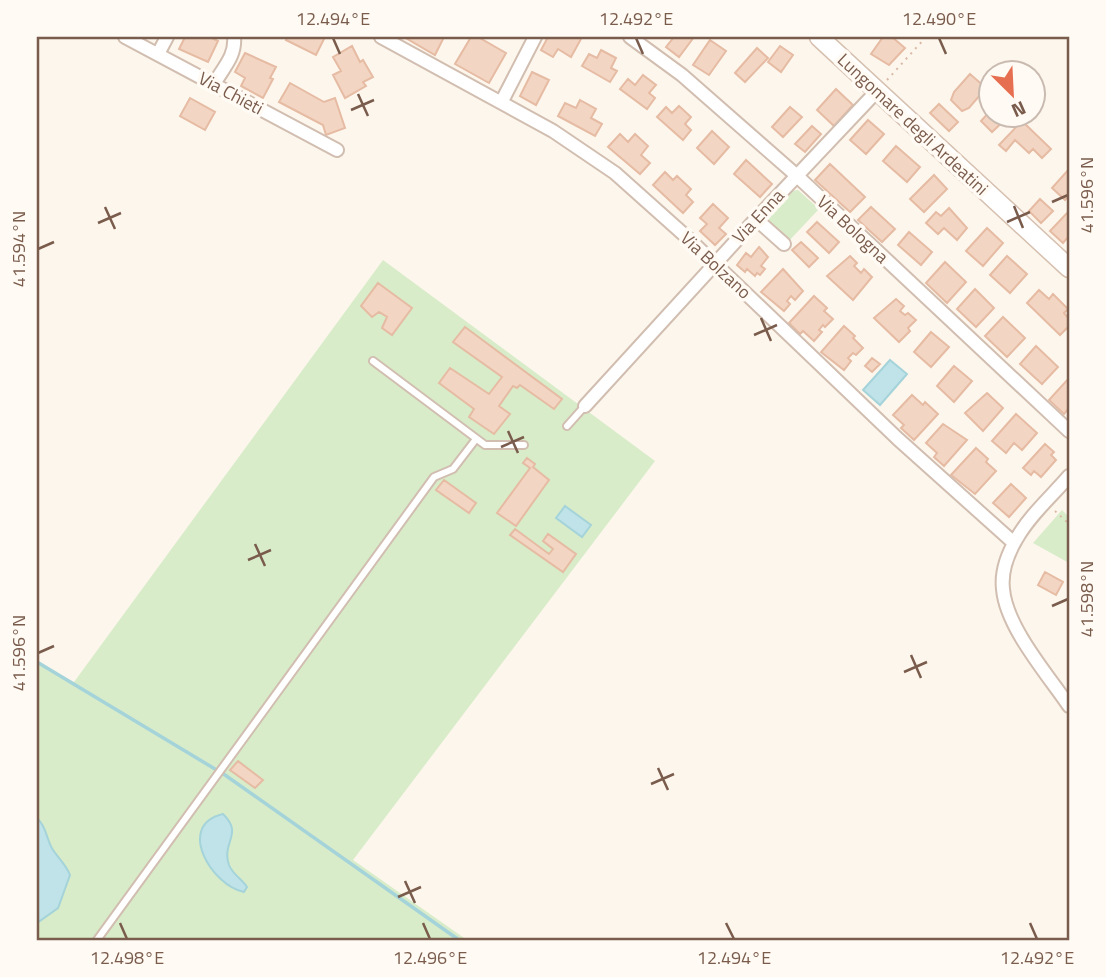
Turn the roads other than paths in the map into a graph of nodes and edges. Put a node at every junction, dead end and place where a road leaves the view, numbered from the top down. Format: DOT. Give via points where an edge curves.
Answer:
graph roads {
  1 [pos="125,37"];
  2 [pos="167,37"];
  3 [pos="234,37"];
  4 [pos="381,37"];
  5 [pos="535,37"];
  6 [pos="630,37"];
  7 [pos="819,37"];
  8 [pos="158,54"];
  9 [pos="214,84"];
  10 [pos="877,91"];
  11 [pos="502,101"];
  12 [pos="337,150"];
  13 [pos="796,175"];
  14 [pos="756,219"];
  15 [pos="784,243"];
  16 [pos="715,263"];
  17 [pos="1069,268"];
  18 [pos="373,361"];
  19 [pos="585,406"];
  20 [pos="567,426"];
  21 [pos="1069,431"];
  22 [pos="476,439"];
  23 [pos="524,445"];
  24 [pos="1069,476"];
  25 [pos="1014,543"];
  26 [pos="1069,706"];
  27 [pos="97,940"];
  1 -- 8 [label="street, Via Chieti"];
  2 -- 8 [label="street"];
  3 -- 9 [label="street" via="234,54"];
  4 -- 11 [label="street, Via Bolzano"];
  5 -- 11 [label="street"];
  6 -- 13 [label="street, Via Bologna" via="682,75"];
  7 -- 10 [label="main road, Lungomare degli Ardeatini"];
  8 -- 9 [label="street, Via Chieti"];
  9 -- 12 [label="street, Via Chieti"];
  10 -- 13 [label="street, Via Enna"];
  10 -- 17 [label="main road, Lungomare degli Ardeatini"];
  11 -- 16 [label="street, Via Bolzano" via="598,160"];
  13 -- 14 [label="street, Via Enna"];
  13 -- 21 [label="street, Via Bologna"];
  14 -- 15 [label="street"];
  14 -- 16 [label="street, Via Enna"];
  16 -- 19 [label="street, Via Enna"];
  16 -- 25 [label="street, Via Bolzano" via="886,428"];
  18 -- 22 [label="lane"];
  19 -- 20 [label="lane"];
  22 -- 23 [label="lane" via="485,446"];
  22 -- 27 [label="lane" via="453,468 433,477"];
  24 -- 25 [label="street"];
  25 -- 26 [label="street" via="1003,581 1008,608"];
}
